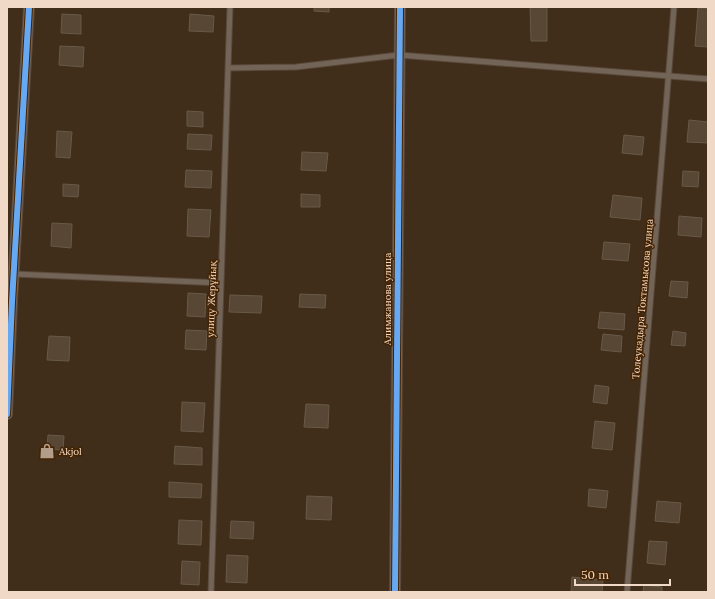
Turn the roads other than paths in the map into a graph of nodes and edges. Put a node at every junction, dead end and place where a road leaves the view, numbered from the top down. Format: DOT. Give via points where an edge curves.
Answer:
graph roads {
  1 [pos="29,7"];
  2 [pos="230,7"];
  3 [pos="400,7"];
  4 [pos="674,7"];
  5 [pos="399,55"];
  6 [pos="228,68"];
  7 [pos="669,76"];
  8 [pos="708,79"];
  9 [pos="14,274"];
  10 [pos="221,283"];
  11 [pos="10,302"];
  12 [pos="7,414"];
  13 [pos="211,592"];
  14 [pos="395,592"];
  15 [pos="627,592"];
  1 -- 9 [label="street"];
  2 -- 6 [label="lane, улицу Жерұйық"];
  3 -- 5 [label="street, Алимжанова улица"];
  4 -- 7 [label="lane, Толеукадыра Токтамысова улица"];
  5 -- 6 [label="lane" via="296,67"];
  5 -- 7 [label="lane"];
  5 -- 14 [label="street, Алимжанова улица"];
  6 -- 10 [label="lane, улицу Жерұйық"];
  7 -- 8 [label="lane"];
  7 -- 15 [label="lane, Толеукадыра Токтамысова улица"];
  9 -- 10 [label="lane"];
  9 -- 11 [label="street"];
  10 -- 13 [label="lane, улицу Жерұйық"];
  11 -- 12 [label="street"];
}
